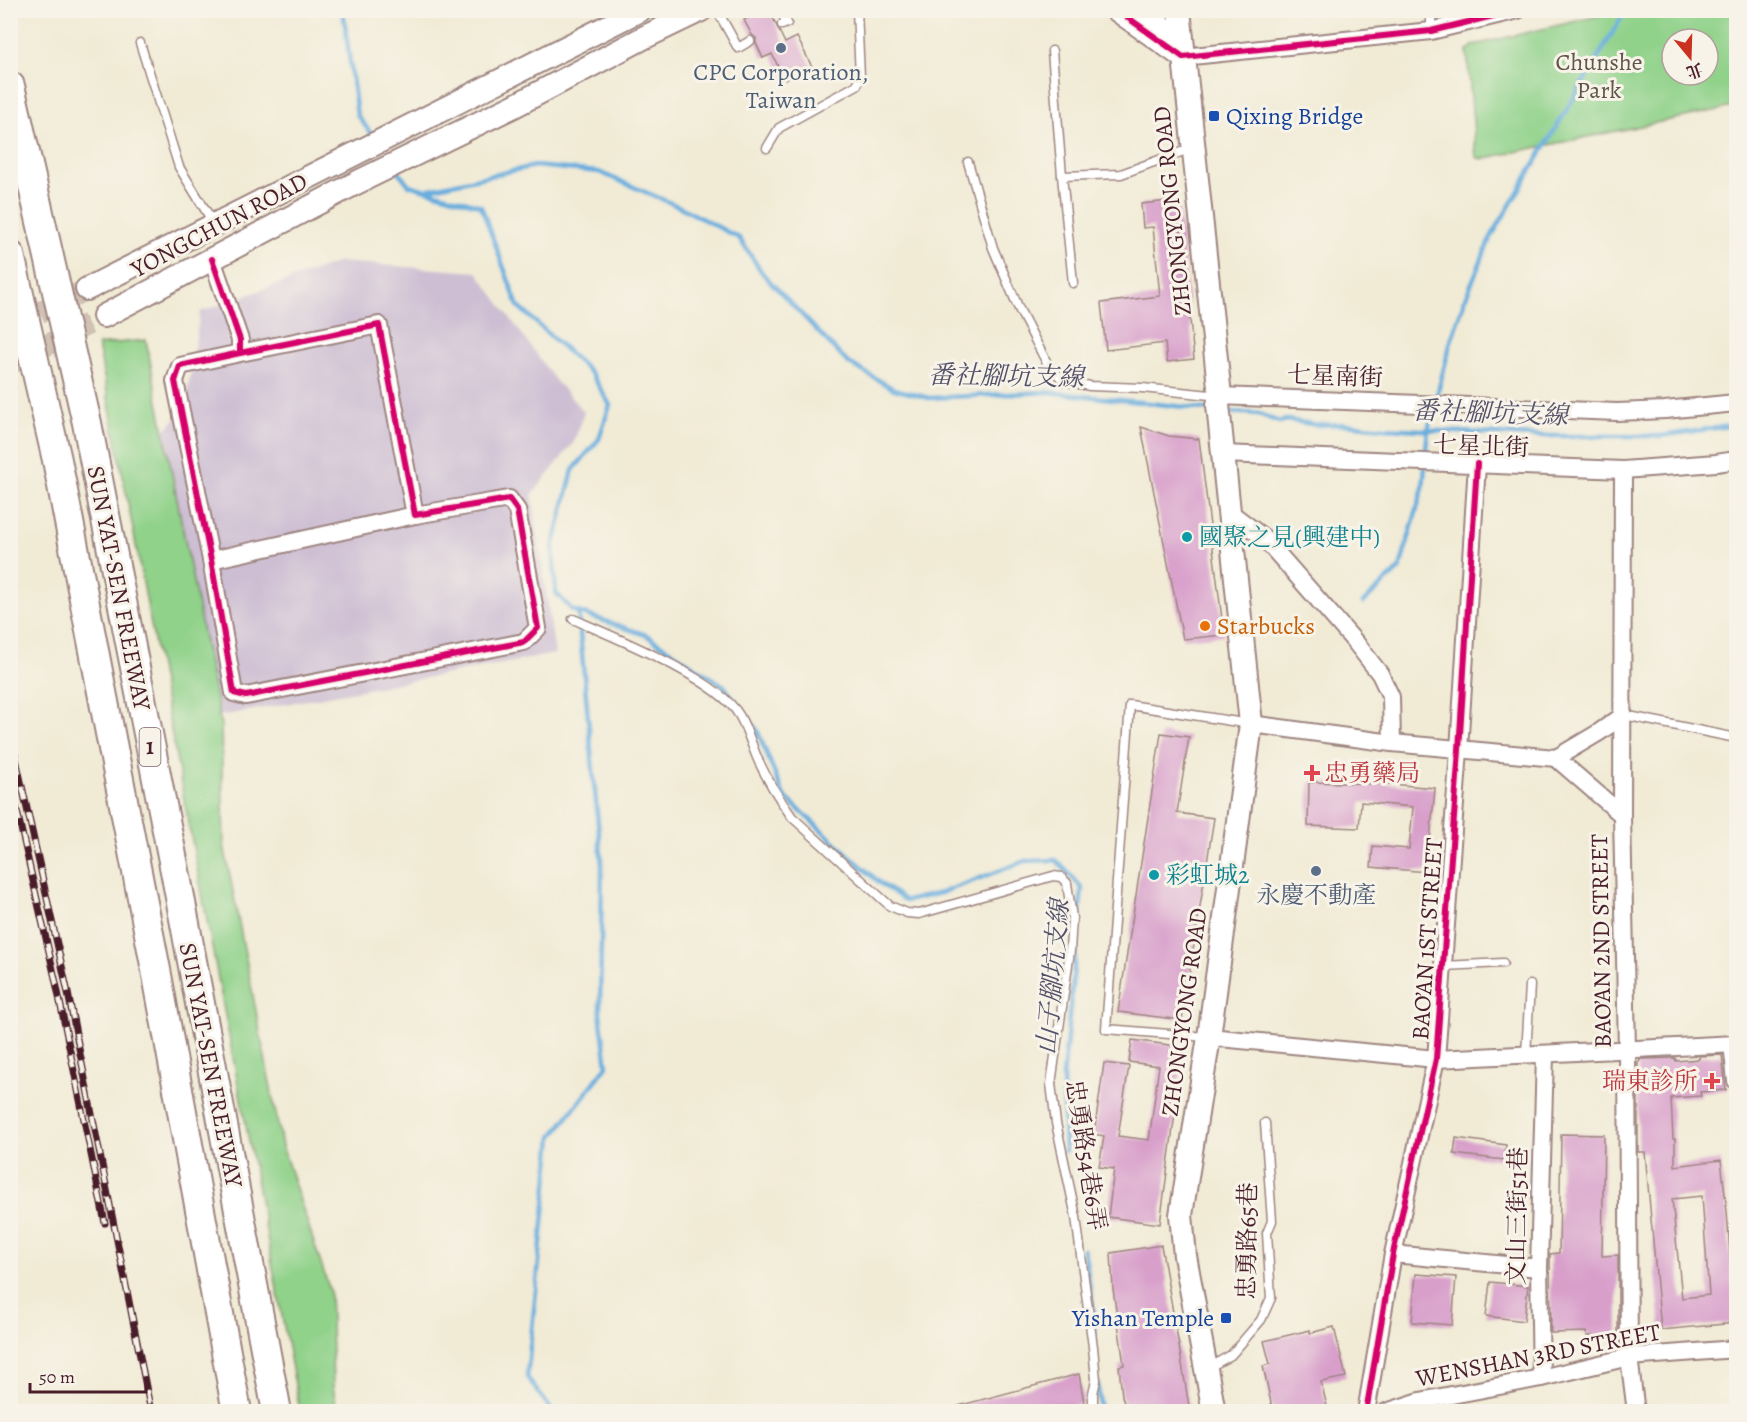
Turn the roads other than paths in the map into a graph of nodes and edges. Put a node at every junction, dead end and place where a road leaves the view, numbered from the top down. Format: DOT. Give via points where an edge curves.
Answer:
graph roads {
  1 [pos="640,10"];
  2 [pos="701,10"];
  3 [pos="717,10"];
  4 [pos="780,10"];
  5 [pos="857,10"];
  6 [pos="1117,10"];
  7 [pos="1148,10"];
  8 [pos="1179,10"];
  9 [pos="1431,10"];
  10 [pos="1518,10"];
  11 [pos="782,25"];
  12 [pos="1431,31"];
  13 [pos="750,41"];
  14 [pos="140,43"];
  15 [pos="1052,51"];
  16 [pos="1183,57"];
  17 [pos="10,86"];
  18 [pos="766,148"];
  19 [pos="1193,148"];
  20 [pos="968,162"];
  21 [pos="1062,176"];
  22 [pos="214,224"];
  23 [pos="10,255"];
  24 [pos="212,259"];
  25 [pos="1073,283"];
  26 [pos="87,289"];
  27 [pos="104,315"];
  28 [pos="240,353"];
  29 [pos="1219,400"];
  30 [pos="1737,403"];
  31 [pos="1222,446"];
  32 [pos="1737,460"];
  33 [pos="1477,464"];
  34 [pos="1623,470"];
  35 [pos="1228,511"];
  36 [pos="415,515"];
  37 [pos="211,560"];
  38 [pos="573,619"];
  39 [pos="1624,715"];
  40 [pos="1251,724"];
  41 [pos="1737,738"];
  42 [pos="1392,743"];
  43 [pos="1459,750"];
  44 [pos="1556,758"];
  45 [pos="1622,815"];
  46 [pos="1503,963"];
  47 [pos="1444,966"];
  48 [pos="1530,985"];
  49 [pos="1209,1037"];
  50 [pos="1734,1044"];
  51 [pos="1627,1050"];
  52 [pos="1545,1055"];
  53 [pos="1526,1056"];
  54 [pos="1436,1059"];
  55 [pos="1737,1081"];
  56 [pos="1264,1123"];
  57 [pos="1393,1254"];
  58 [pos="1539,1268"];
  59 [pos="1737,1348"];
  60 [pos="1629,1357"];
  61 [pos="1207,1369"];
  62 [pos="1541,1378"];
  63 [pos="235,1403"];
  64 [pos="1421,1406"];
  65 [pos="277,1412"];
  66 [pos="1093,1412"];
  67 [pos="1214,1412"];
  68 [pos="1366,1412"];
  69 [pos="1386,1412"];
  70 [pos="1636,1412"];
  1 -- 22 [label="street, YONGCHUN ROAD"];
  2 -- 24 [label="street, YONGCHUN ROAD"];
  3 -- 13 [label="lane" via="738,48"];
  4 -- 11 [label="lane" via="787,23"];
  5 -- 18 [label="lane" via="857,85 779,128"];
  6 -- 16 [label="street"];
  7 -- 16 [label="street"];
  8 -- 16 [label="street, ZHONGYONG ROAD"];
  9 -- 12 [label="lane"];
  10 -- 12 [label="street"];
  12 -- 16 [label="street"];
  14 -- 22 [label="lane" via="179,167"];
  15 -- 21 [label="lane"];
  16 -- 19 [label="street, ZHONGYONG ROAD"];
  17 -- 65 [label="highway, SUN YAT-SEN FREEWAY / 1" via="87,423"];
  19 -- 21 [label="lane" via="1121,174"];
  19 -- 29 [label="street, ZHONGYONG ROAD"];
  20 -- 29 [label="lane" via="993,248 1047,365 1064,381"];
  21 -- 25 [label="lane"];
  22 -- 26 [label="street, YONGCHUN ROAD"];
  23 -- 63 [label="highway, SUN YAT-SEN FREEWAY / 1" via="64,495"];
  24 -- 27 [label="street, YONGCHUN ROAD"];
  24 -- 28 [label="street" via="240,340"];
  28 -- 36 [label="street" via="378,326"];
  28 -- 37 [label="street" via="180,366 175,381"];
  29 -- 30 [label="street, 七星南街" via="1617,412"];
  29 -- 31 [label="street, ZHONGYONG ROAD"];
  31 -- 33 [label="street, 七星北街"];
  31 -- 35 [label="street, ZHONGYONG ROAD"];
  32 -- 34 [label="street, 七星北街"];
  33 -- 34 [label="street, 七星北街"];
  33 -- 43 [label="street, BAO’AN 1ST STREET"];
  34 -- 39 [label="street, BAO’AN 2ND STREET"];
  35 -- 40 [label="street, ZHONGYONG ROAD"];
  35 -- 42 [label="street" via="1264,538 1380,674 1391,697"];
  36 -- 37 [label="street"];
  36 -- 37 [label="street" via="509,499 517,510 538,628 524,642 246,696 234,693"];
  38 -- 66 [label="lane, 忠勇路54巷6弄" via="676,667 715,691 738,714 759,761 792,817 890,906 919,914 1053,876 1067,883 1072,918 1070,951 1051,1084 1076,1217 1090,1324 1096,1380"];
  39 -- 41 [label="lane"];
  39 -- 44 [label="street"];
  39 -- 45 [label="street, BAO’AN 2ND STREET"];
  40 -- 42 [label="street"];
  40 -- 49 [label="street, ZHONGYONG ROAD"];
  40 -- 49 [label="lane" via="1130,705 1106,1029"];
  42 -- 43 [label="street"];
  43 -- 44 [label="street"];
  43 -- 47 [label="street, BAO’AN 1ST STREET"];
  44 -- 45 [label="street"];
  45 -- 51 [label="street, BAO’AN 2ND STREET"];
  46 -- 47 [label="lane"];
  47 -- 54 [label="street, BAO’AN 1ST STREET"];
  48 -- 53 [label="lane"];
  49 -- 54 [label="street"];
  49 -- 61 [label="street, ZHONGYONG ROAD" via="1181,1215"];
  50 -- 51 [label="street"];
  50 -- 55 [label="street"];
  51 -- 52 [label="street"];
  51 -- 60 [label="street, BAO’AN 2ND STREET"];
  52 -- 53 [label="street"];
  52 -- 58 [label="street, 文山三街51巷"];
  53 -- 54 [label="street"];
  54 -- 57 [label="street, BAO’AN 1ST STREET"];
  56 -- 61 [label="lane, 忠勇路65巷" via="1272,1221 1267,1233 1271,1298 1261,1320 1231,1355"];
  57 -- 58 [label="street"];
  57 -- 68 [label="street, BAO’AN 1ST STREET"];
  58 -- 62 [label="street, 文山三街51巷"];
  59 -- 60 [label="street, WENSHAN 3RD STREET"];
  60 -- 62 [label="street, WENSHAN 3RD STREET"];
  60 -- 70 [label="street, BAO’AN 2ND STREET"];
  61 -- 67 [label="street, ZHONGYONG ROAD"];
  62 -- 64 [label="street, WENSHAN 3RD STREET"];
  64 -- 69 [label="street, WENSHAN 3RD STREET"];
}
